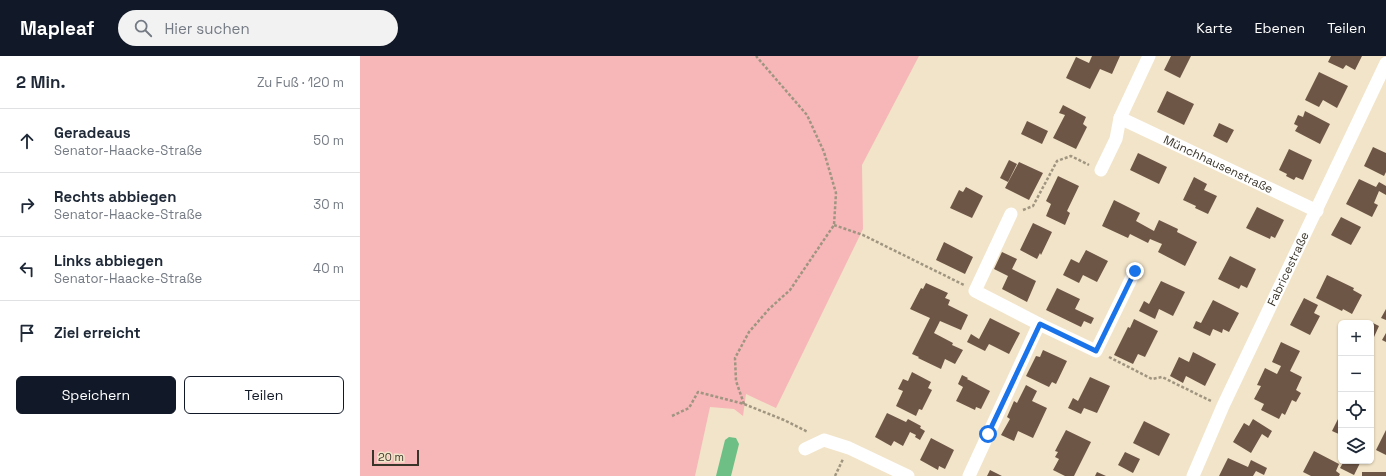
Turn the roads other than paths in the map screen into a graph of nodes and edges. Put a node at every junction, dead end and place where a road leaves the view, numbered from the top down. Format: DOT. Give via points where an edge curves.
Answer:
graph roads {
  1 [pos="1149,56"];
  2 [pos="1386,63"];
  3 [pos="1120,118"];
  4 [pos="1100,170"];
  5 [pos="1316,211"];
  6 [pos="1011,214"];
  7 [pos="1135,271"];
  8 [pos="1040,324"];
  9 [pos="805,449"];
  10 [pos="908,476"];
  11 [pos="969,476"];
  12 [pos="1193,476"];
  1 -- 3 [label="street"];
  2 -- 5 [label="street, Fabricestraße"];
  3 -- 4 [label="street" via="1116,139"];
  3 -- 5 [label="street, Münchhausenstraße"];
  5 -- 12 [label="street, Fabricestraße" via="1223,406"];
  6 -- 8 [label="street" via="975,291"];
  7 -- 8 [label="street" via="1096,351"];
  8 -- 11 [label="street"];
  9 -- 10 [label="street" via="824,440 849,448"];
}
